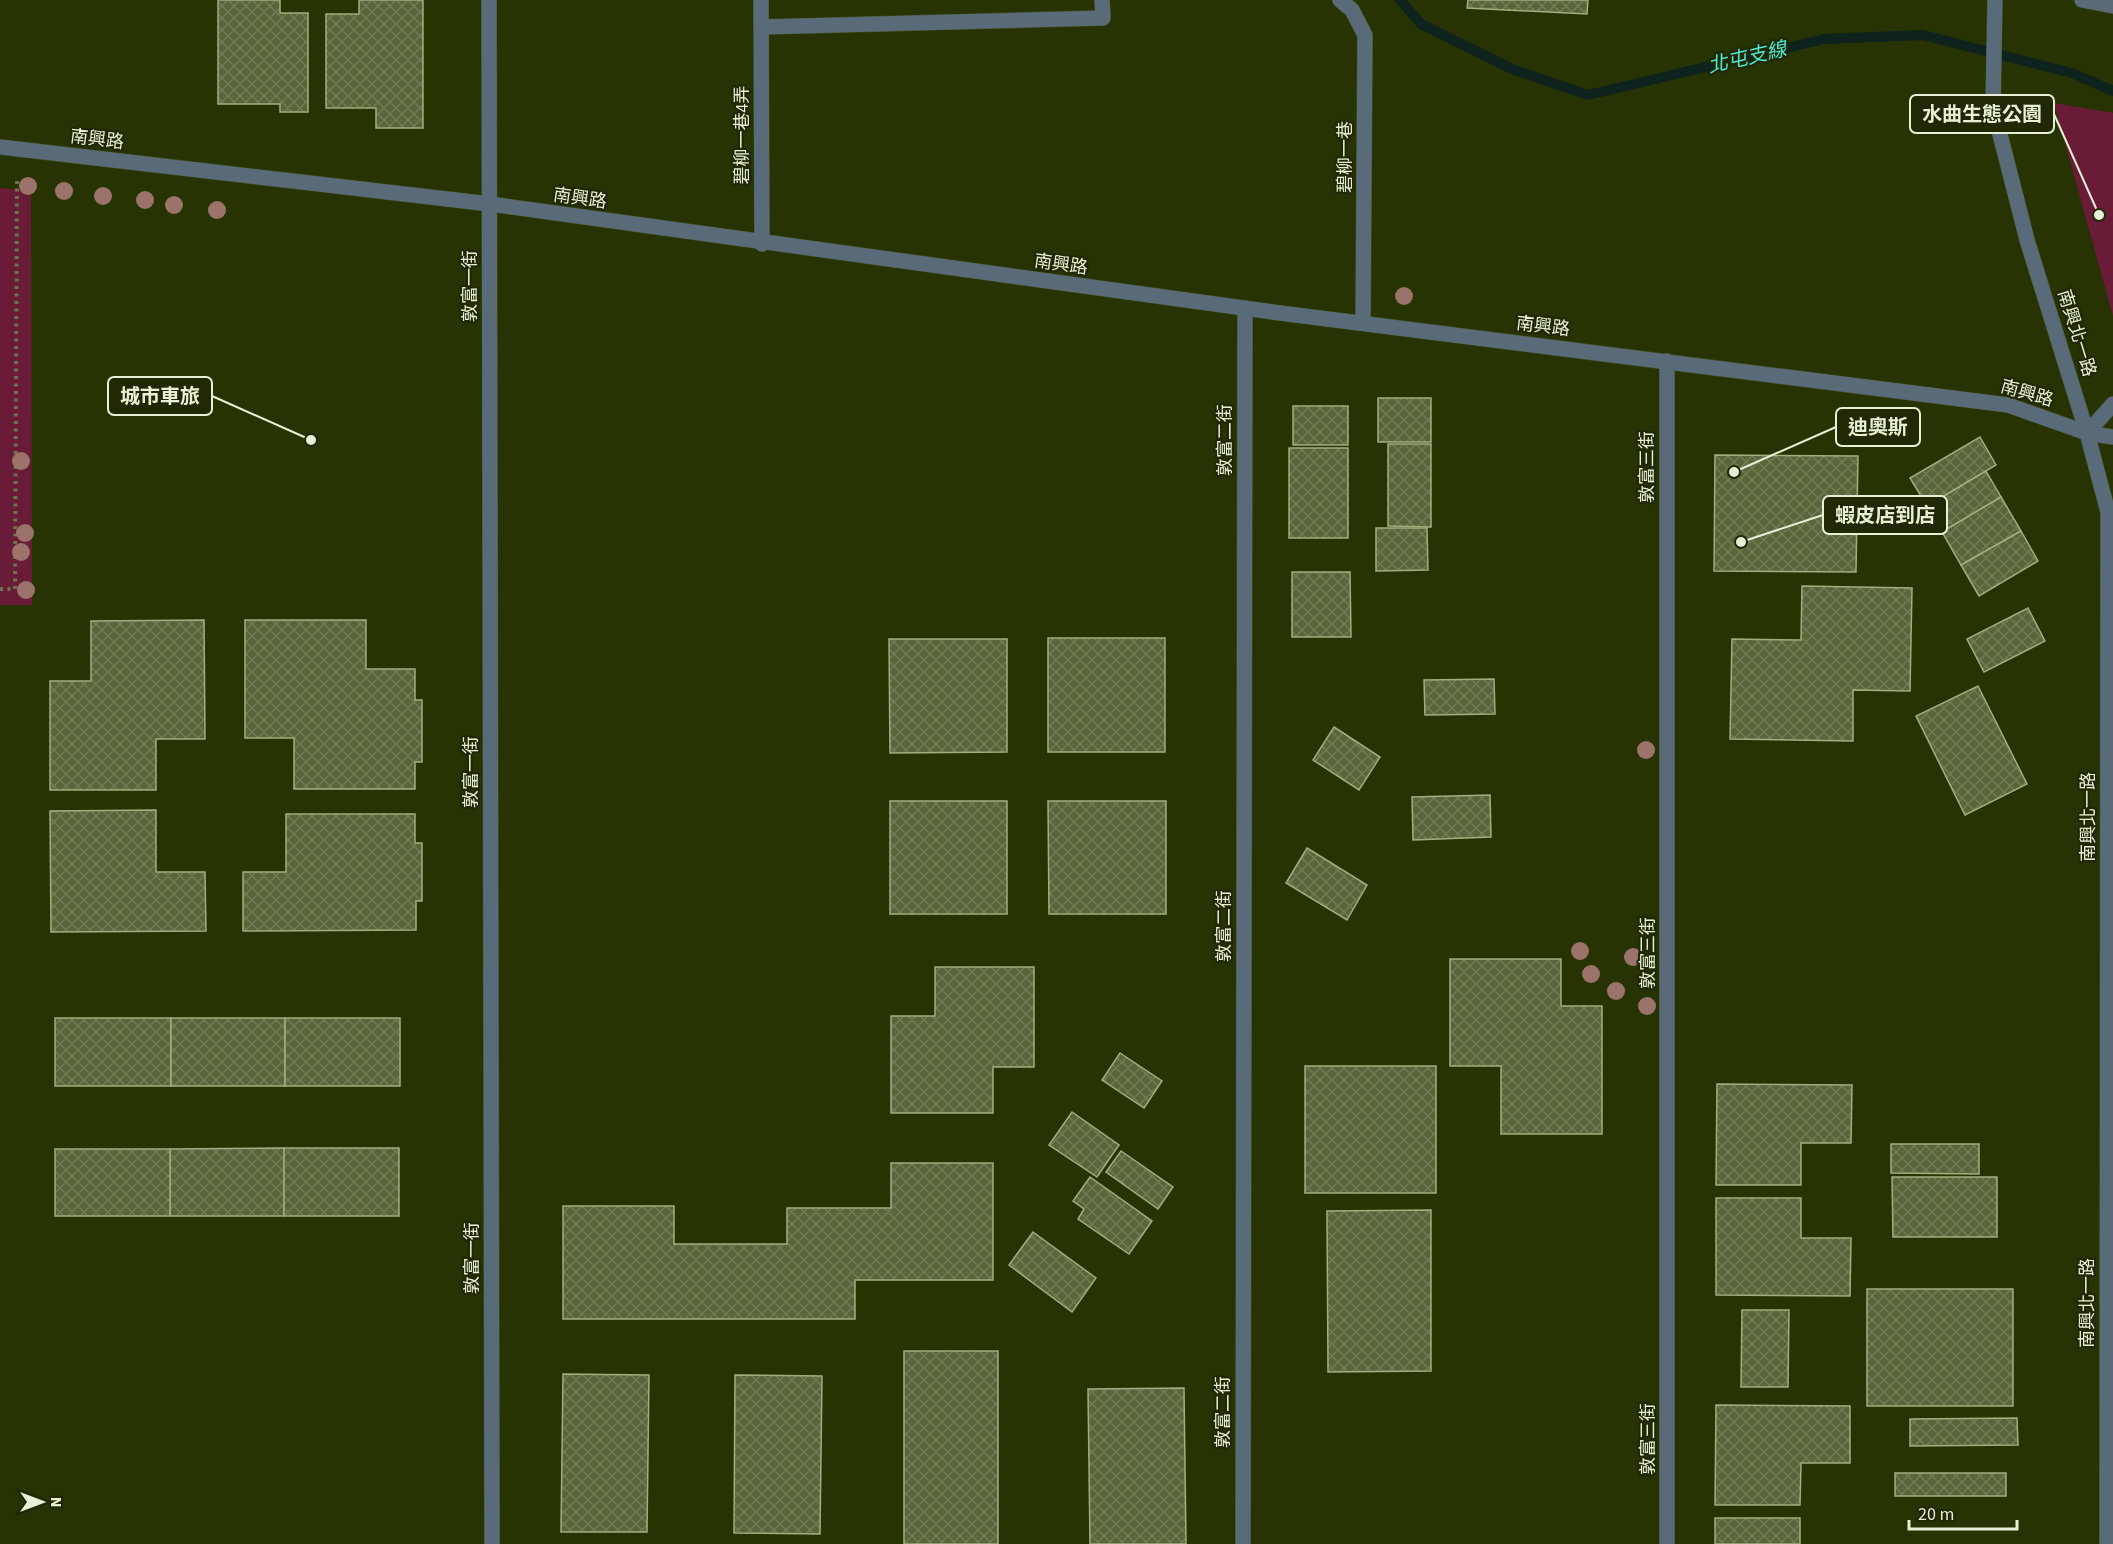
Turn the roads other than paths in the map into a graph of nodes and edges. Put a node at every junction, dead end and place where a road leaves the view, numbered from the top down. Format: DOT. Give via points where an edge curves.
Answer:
graph roads {
  1 [pos="489,0"];
  2 [pos="761,0"];
  3 [pos="1102,0"];
  4 [pos="1340,0"];
  5 [pos="1995,0"];
  6 [pos="2082,0"];
  7 [pos="2113,6"];
  8 [pos="762,27"];
  9 [pos="0,147"];
  10 [pos="489,204"];
  11 [pos="762,243"];
  12 [pos="1245,308"];
  13 [pos="1363,322"];
  14 [pos="1667,361"];
  15 [pos="2113,404"];
  16 [pos="2087,433"];
  17 [pos="2113,437"];
  18 [pos="492,1544"];
  19 [pos="1243,1544"];
  20 [pos="1667,1544"];
  21 [pos="2107,1544"];
  1 -- 10 [label="street, 敦富一街"];
  2 -- 8 [label="street, 碧柳一巷4弄"];
  3 -- 8 [label="street" via="1103,18"];
  4 -- 13 [label="street, 碧柳一巷" via="1352,10 1365,34"];
  5 -- 16 [label="street, 南興北一路" via="1993,107 2027,240"];
  6 -- 7 [label="street"];
  8 -- 11 [label="street, 碧柳一巷4弄"];
  9 -- 10 [label="street, 南興路"];
  10 -- 11 [label="street, 南興路"];
  10 -- 18 [label="street, 敦富一街"];
  11 -- 12 [label="street, 南興路"];
  12 -- 13 [label="street, 南興路"];
  12 -- 19 [label="street, 敦富二街"];
  13 -- 14 [label="street, 南興路"];
  14 -- 16 [label="street, 南興路" via="2008,405"];
  14 -- 20 [label="street, 敦富三街"];
  15 -- 16 [label="street"];
  16 -- 17 [label="street, 南興路"];
  16 -- 21 [label="street, 南興北一路" via="2108,512"];
}
